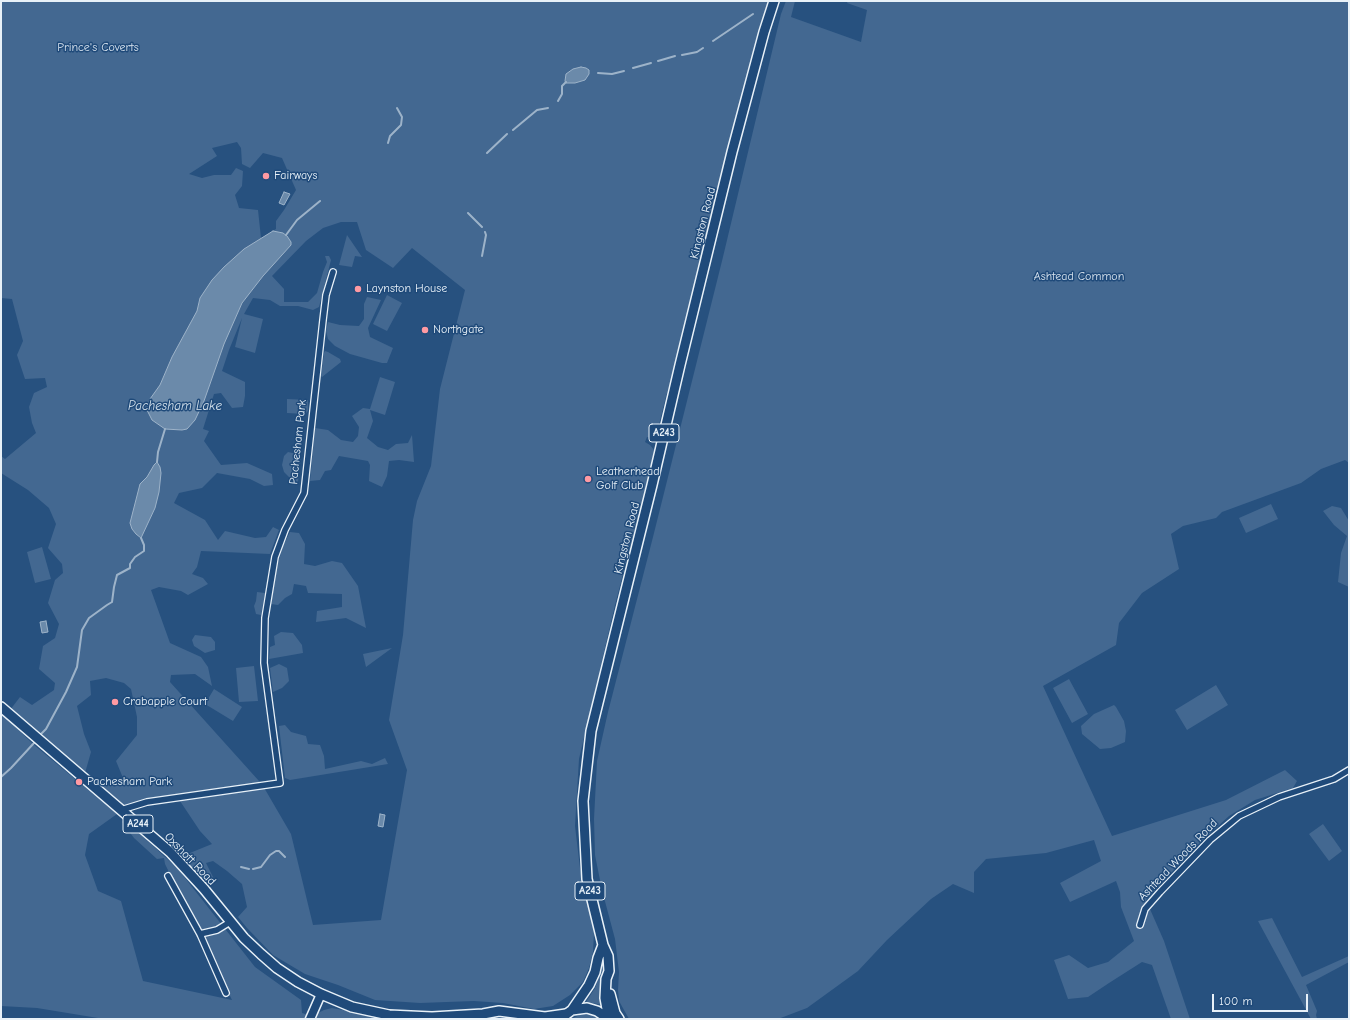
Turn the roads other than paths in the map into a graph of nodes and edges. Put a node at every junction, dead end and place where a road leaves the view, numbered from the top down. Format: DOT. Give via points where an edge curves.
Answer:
graph roads {
  1 [pos="774,1"];
  2 [pos="333,272"];
  3 [pos="1,707"];
  4 [pos="1349,770"];
  5 [pos="121,810"];
  6 [pos="168,876"];
  7 [pos="230,922"];
  8 [pos="1140,925"];
  9 [pos="200,934"];
  10 [pos="603,945"];
  11 [pos="609,971"];
  12 [pos="226,994"];
  13 [pos="321,994"];
  14 [pos="483,1014"];
  15 [pos="566,1014"];
  16 [pos="310,1019"];
  17 [pos="495,1019"];
  18 [pos="609,1019"];
  19 [pos="612,1019"];
  20 [pos="619,1019"];
  1 -- 10 [label="main road, Kingston Road / A243" via="732,152 591,731 583,801 584,836 587,879"];
  2 -- 5 [label="street, Pachesham Park" via="326,295 304,493 286,527 275,557 265,618 264,663 280,783 147,802"];
  3 -- 5 [label="main road, Oxshott Road / A244"];
  4 -- 8 [label="street, Ashtead Woods Road" via="1334,779 1279,797 1238,816 1210,840 1160,892 1145,909"];
  5 -- 7 [label="main road, Oxshott Road / A244" via="182,864"];
  6 -- 9 [label="street"];
  7 -- 9 [label="street" via="217,930"];
  7 -- 13 [label="main road, Oxshott Road / A244" via="277,968"];
  9 -- 12 [label="street"];
  10 -- 11 [label="main road, Kingston Road / A243" via="608,956"];
  10 -- 15 [label="main road" via="590,985"];
  11 -- 19 [label="main road, Kingston Road / A243" via="605,998"];
  11 -- 20 [label="main road" via="610,996"];
  13 -- 14 [label="main road, Oxshott Road / A244" via="352,1007 389,1015 432,1017"];
  13 -- 16 [label="main road"];
  14 -- 15 [label="main road, Oxshott Road / A244" via="499,1011 545,1017"];
  14 -- 17 [label="main road, Oxshott Road / A244"];
  15 -- 18 [label="main road, Oxshott Road" via="587,1008"];
}
